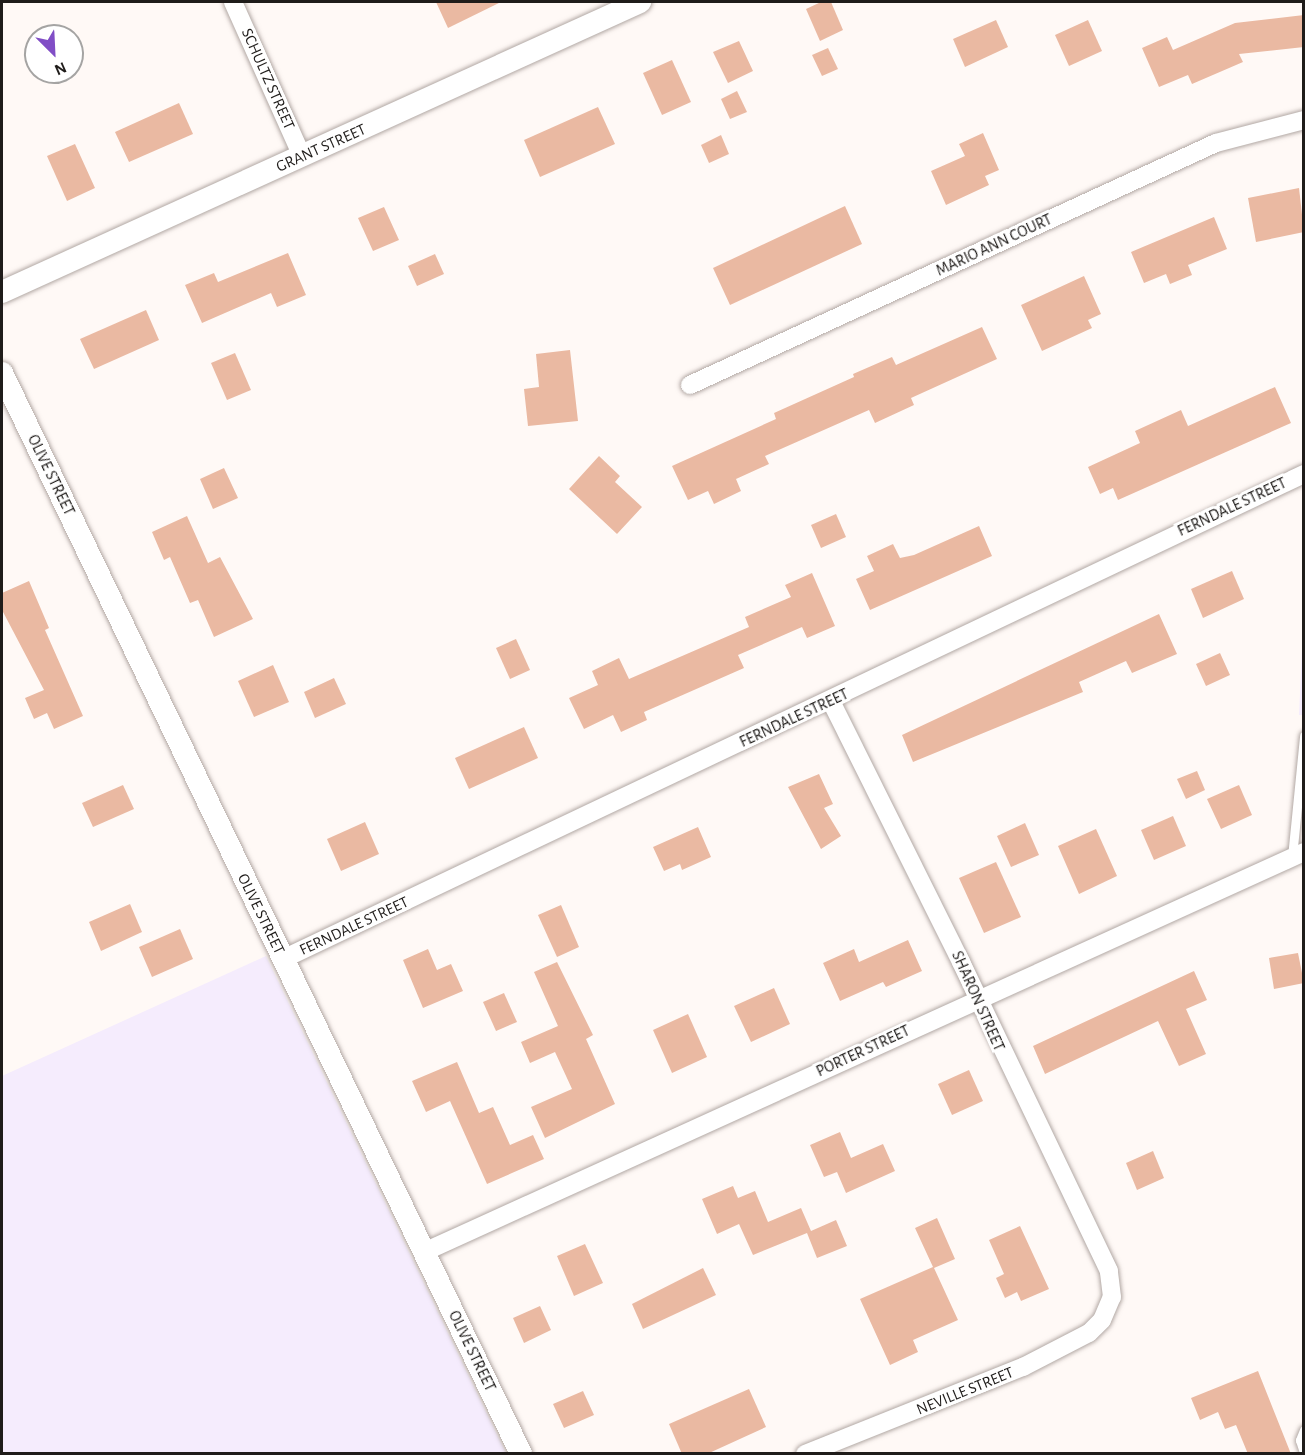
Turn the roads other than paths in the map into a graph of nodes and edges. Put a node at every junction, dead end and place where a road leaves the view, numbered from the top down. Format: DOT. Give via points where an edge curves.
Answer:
graph roads {
  1 [pos="233,2"];
  2 [pos="628,4"];
  3 [pos="1304,120"];
  4 [pos="302,156"];
  5 [pos="2,292"];
  6 [pos="2,373"];
  7 [pos="690,385"];
  8 [pos="1304,474"];
  9 [pos="831,701"];
  10 [pos="1304,736"];
  11 [pos="1298,854"];
  12 [pos="283,959"];
  13 [pos="977,999"];
  14 [pos="424,1252"];
  15 [pos="1110,1304"];
  16 [pos="1304,1430"];
  17 [pos="1304,1452"];
  18 [pos="521,1454"];
  19 [pos="805,1454"];
  1 -- 4 [label="street, SCHULTZ STREET"];
  2 -- 4 [label="street, GRANT STREET"];
  3 -- 7 [label="street, MARIO ANN COURT" via="1216,142"];
  4 -- 5 [label="street, GRANT STREET"];
  6 -- 12 [label="street, OLIVE STREET"];
  8 -- 9 [label="street, FERNDALE STREET" via="1096,570"];
  9 -- 12 [label="street, FERNDALE STREET"];
  9 -- 13 [label="street, SHARON STREET"];
  10 -- 11 [label="lane"];
  11 -- 13 [label="street, PORTER STREET"];
  12 -- 14 [label="street, OLIVE STREET"];
  13 -- 14 [label="street, PORTER STREET"];
  13 -- 15 [label="street, SHARON STREET" via="1109,1271"];
  14 -- 18 [label="street, OLIVE STREET"];
  15 -- 19 [label="street, NEVILLE STREET" via="1089,1333 1023,1367"];
  16 -- 17 [label="lane" via="1300,1440"];
}
